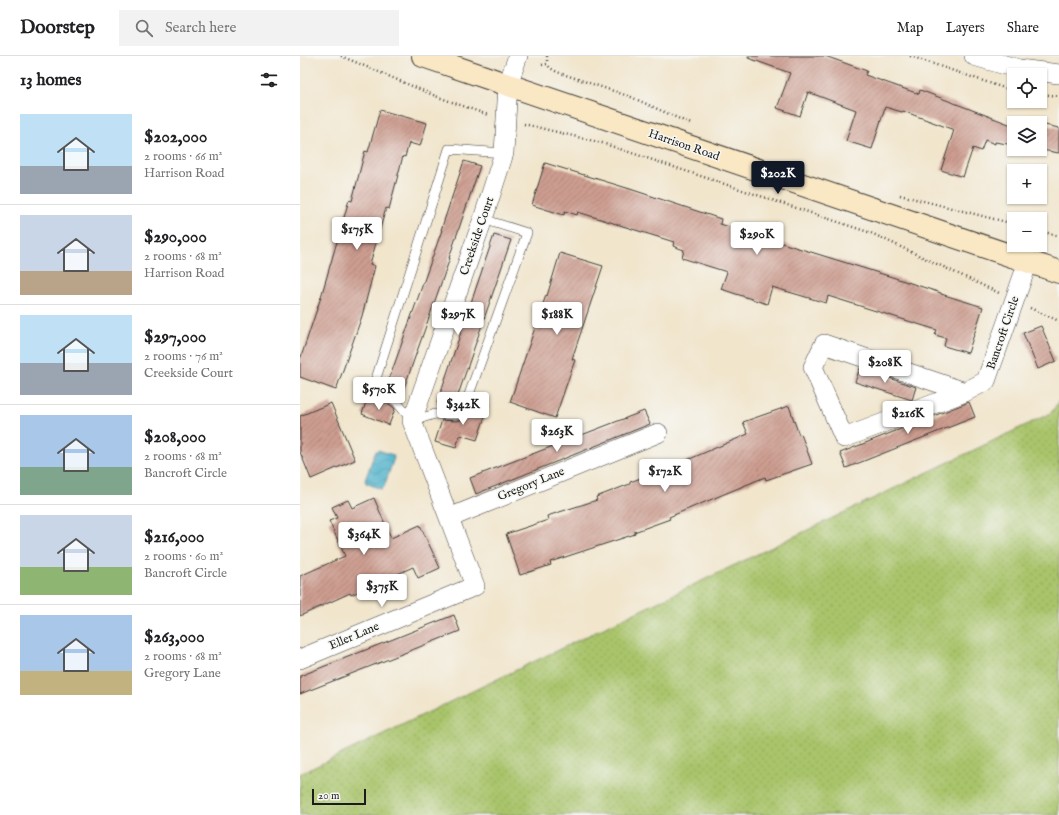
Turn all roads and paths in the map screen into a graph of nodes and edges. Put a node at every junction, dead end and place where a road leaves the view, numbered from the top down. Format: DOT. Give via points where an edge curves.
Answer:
graph roads {
  1 [pos="341,56"];
  2 [pos="423,56"];
  3 [pos="518,56"];
  4 [pos="547,56"];
  5 [pos="910,56"];
  6 [pos="974,56"];
  7 [pos="547,64"];
  8 [pos="542,65"];
  9 [pos="1059,74"];
  10 [pos="508,84"];
  11 [pos="1007,88"];
  12 [pos="1047,95"];
  13 [pos="1059,96"];
  14 [pos="506,120"];
  15 [pos="692,125"];
  16 [pos="504,153"];
  17 [pos="900,195"];
  18 [pos="483,219"];
  19 [pos="1007,222"];
  20 [pos="1047,233"];
  21 [pos="1059,236"];
  22 [pos="1028,262"];
  23 [pos="1059,272"];
  24 [pos="1015,301"];
  25 [pos="1059,322"];
  26 [pos="965,392"];
  27 [pos="412,421"];
  28 [pos="658,433"];
  29 [pos="449,518"];
  30 [pos="300,659"];
  1 -- 14 [label="path" via="438,97"];
  2 -- 10 [label="street, Harrison Road"];
  3 -- 10 [label="street, Creekside Court"];
  4 -- 7 [label="path"];
  5 -- 11 [label="path"];
  6 -- 9 [label="street" via="1019,69"];
  7 -- 8 [label="path"];
  7 -- 15 [label="path" via="557,72 631,97"];
  10 -- 14 [label="street, Creekside Court"];
  10 -- 22 [label="street, Harrison Road"];
  12 -- 13 [label="path"];
  14 -- 16 [label="street, Creekside Court"];
  14 -- 24 [label="path" via="602,143 871,233"];
  16 -- 18 [label="street, Creekside Court"];
  16 -- 27 [label="lane" via="449,149 373,388 396,401"];
  17 -- 19 [label="path"];
  18 -- 27 [label="street, Creekside Court"];
  18 -- 27 [label="lane" via="526,233 521,248 462,414 435,414"];
  20 -- 21 [label="path"];
  22 -- 23 [label="street, Harrison Road"];
  22 -- 24 [label="street, Bancroft Circle"];
  24 -- 25 [label="path"];
  24 -- 26 [label="street, Bancroft Circle" via="986,381"];
  26 -- 26 [label="street, Bancroft Circle" via="844,438 813,367 824,344"];
  27 -- 29 [label="street"];
  28 -- 29 [label="street, Gregory Lane"];
  29 -- 30 [label="street, Eller Lane" via="475,586"];
}
